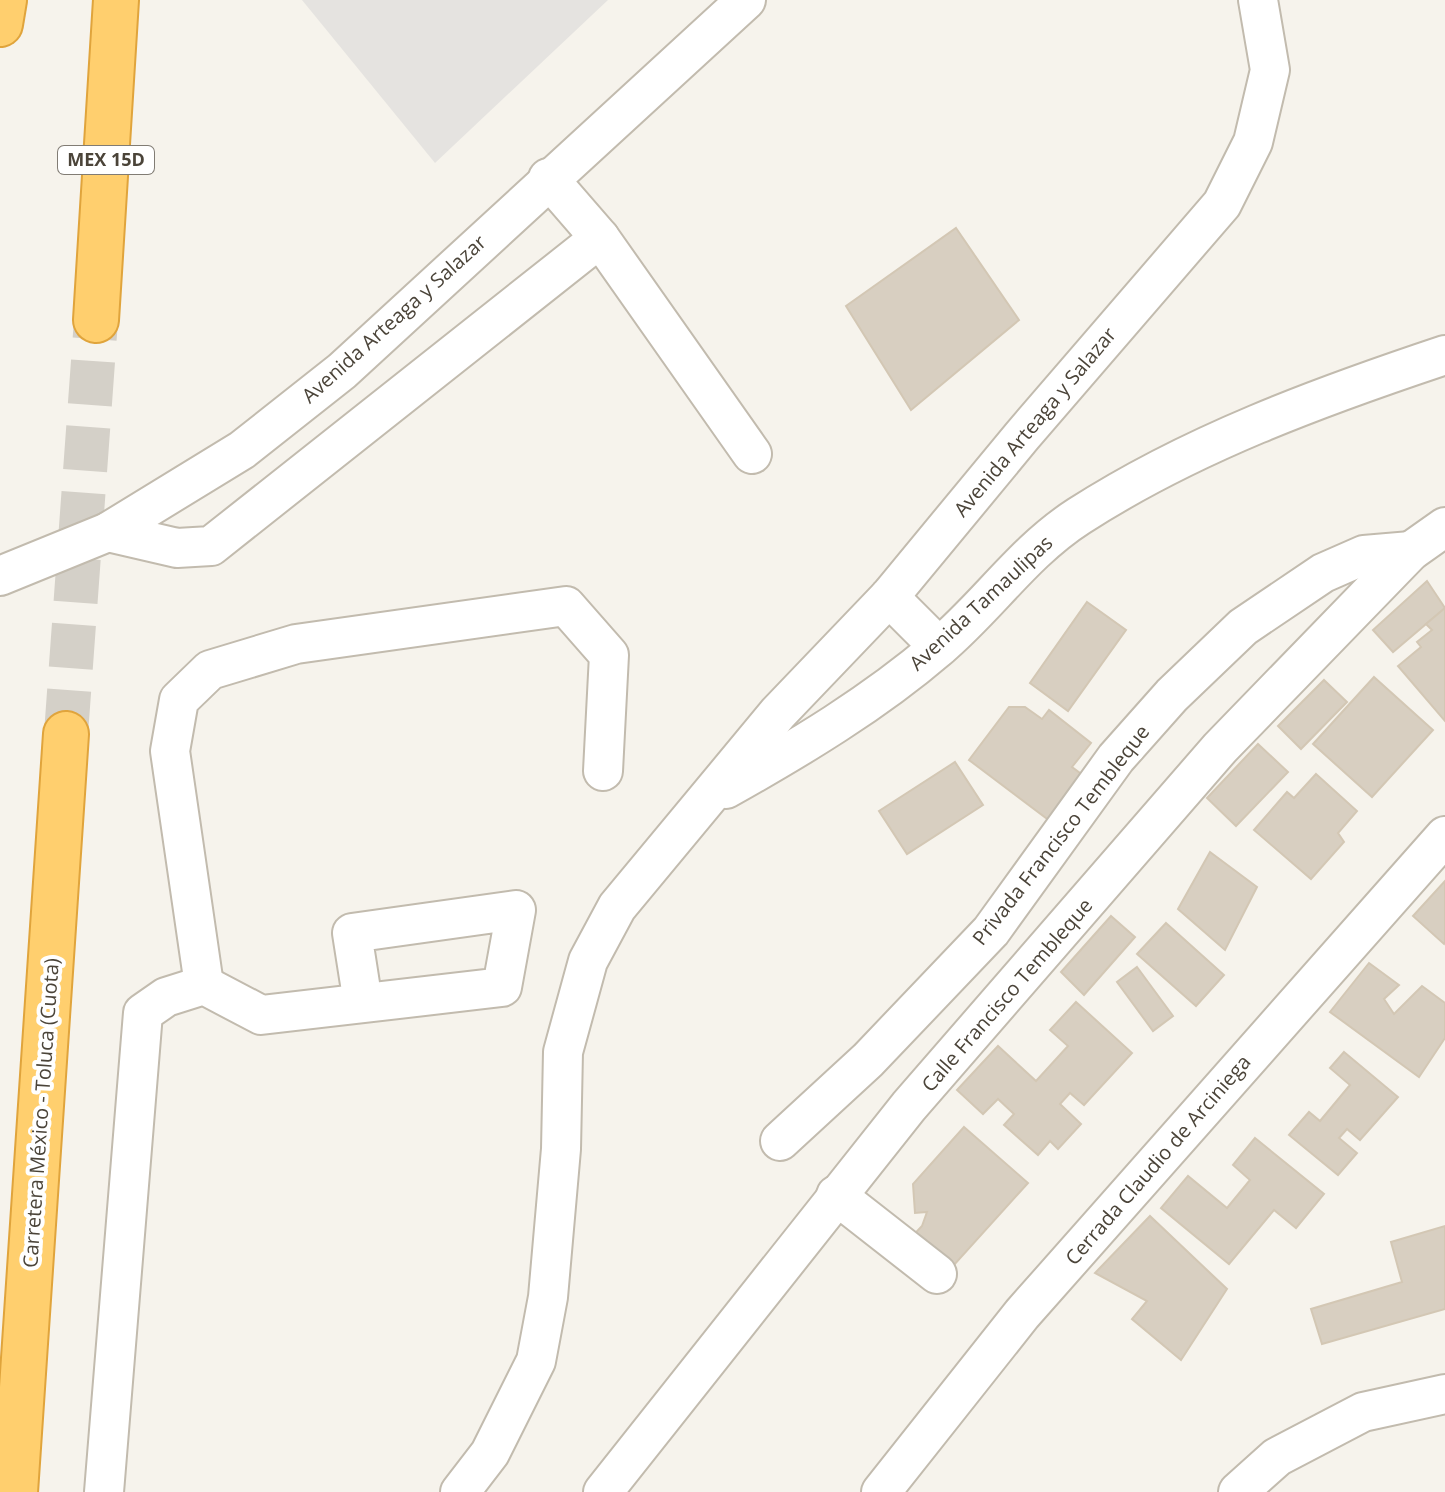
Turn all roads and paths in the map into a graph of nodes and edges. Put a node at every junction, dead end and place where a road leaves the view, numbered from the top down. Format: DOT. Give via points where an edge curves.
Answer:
graph roads {
  1 [pos="4,0"];
  2 [pos="116,0"];
  3 [pos="746,0"];
  4 [pos="1258,0"];
  5 [pos="0,24"];
  6 [pos="548,178"];
  7 [pos="600,238"];
  8 [pos="96,320"];
  9 [pos="1445,355"];
  10 [pos="752,454"];
  11 [pos="1445,527"];
  12 [pos="108,532"];
  13 [pos="1411,551"];
  14 [pos="0,576"];
  15 [pos="889,597"];
  16 [pos="939,647"];
  17 [pos="66,734"];
  18 [pos="603,771"];
  19 [pos="706,800"];
  20 [pos="1445,836"];
  21 [pos="204,985"];
  22 [pos="363,1003"];
  23 [pos="780,1141"];
  24 [pos="836,1195"];
  25 [pos="937,1274"];
  26 [pos="1445,1394"];
  27 [pos="15,1492"];
  28 [pos="104,1492"];
  29 [pos="460,1492"];
  30 [pos="603,1492"];
  31 [pos="881,1492"];
  32 [pos="1238,1492"];
  1 -- 5 [label="highway"];
  2 -- 8 [label="highway, MEX 15D"];
  3 -- 6 [label="street, Avenida Arteaga y Salazar"];
  4 -- 15 [label="street, Avenida Arteaga y Salazar" via="1270,70 1253,142 1222,204"];
  6 -- 7 [label="street"];
  6 -- 12 [label="street, Avenida Arteaga y Salazar" via="342,371 242,450"];
  7 -- 10 [label="street"];
  7 -- 12 [label="street" via="211,546 177,548"];
  9 -- 16 [label="street, Avenida Tamaulipas" via="1227,436 1079,516 1027,555"];
  11 -- 13 [label="street, Calle Francisco Tembleque"];
  12 -- 14 [label="street, Avenida Arteaga y Salazar"];
  13 -- 23 [label="street, Privada Francisco Tembleque" via="1364,555 1323,573 1243,627 1116,758 991,931 868,1060"];
  13 -- 24 [label="street, Calle Francisco Tembleque" via="1220,748"];
  15 -- 16 [label="street"];
  15 -- 19 [label="street, Avenida Arteaga y Salazar" via="778,713"];
  16 -- 19 [label="street, Avenida Tamaulipas" via="782,757"];
  17 -- 27 [label="highway, Carretera México - Toluca (Cuota)"];
  18 -- 21 [label="street" via="609,655 566,606 296,644 210,670 179,700 170,751"];
  19 -- 29 [label="street, Avenida Arteaga y Salazar" via="617,907 588,961 563,1052 561,1149 548,1297 536,1361 490,1453"];
  20 -- 31 [label="street, Cerrada Claudio de Arciniega" via="1022,1314"];
  21 -- 22 [label="street" via="261,1015"];
  21 -- 28 [label="street" via="166,997 143,1013"];
  24 -- 25 [label="street"];
  24 -- 30 [label="street, Calle Francisco Tembleque"];
  26 -- 32 [label="street" via="1363,1412 1277,1457"];
}
